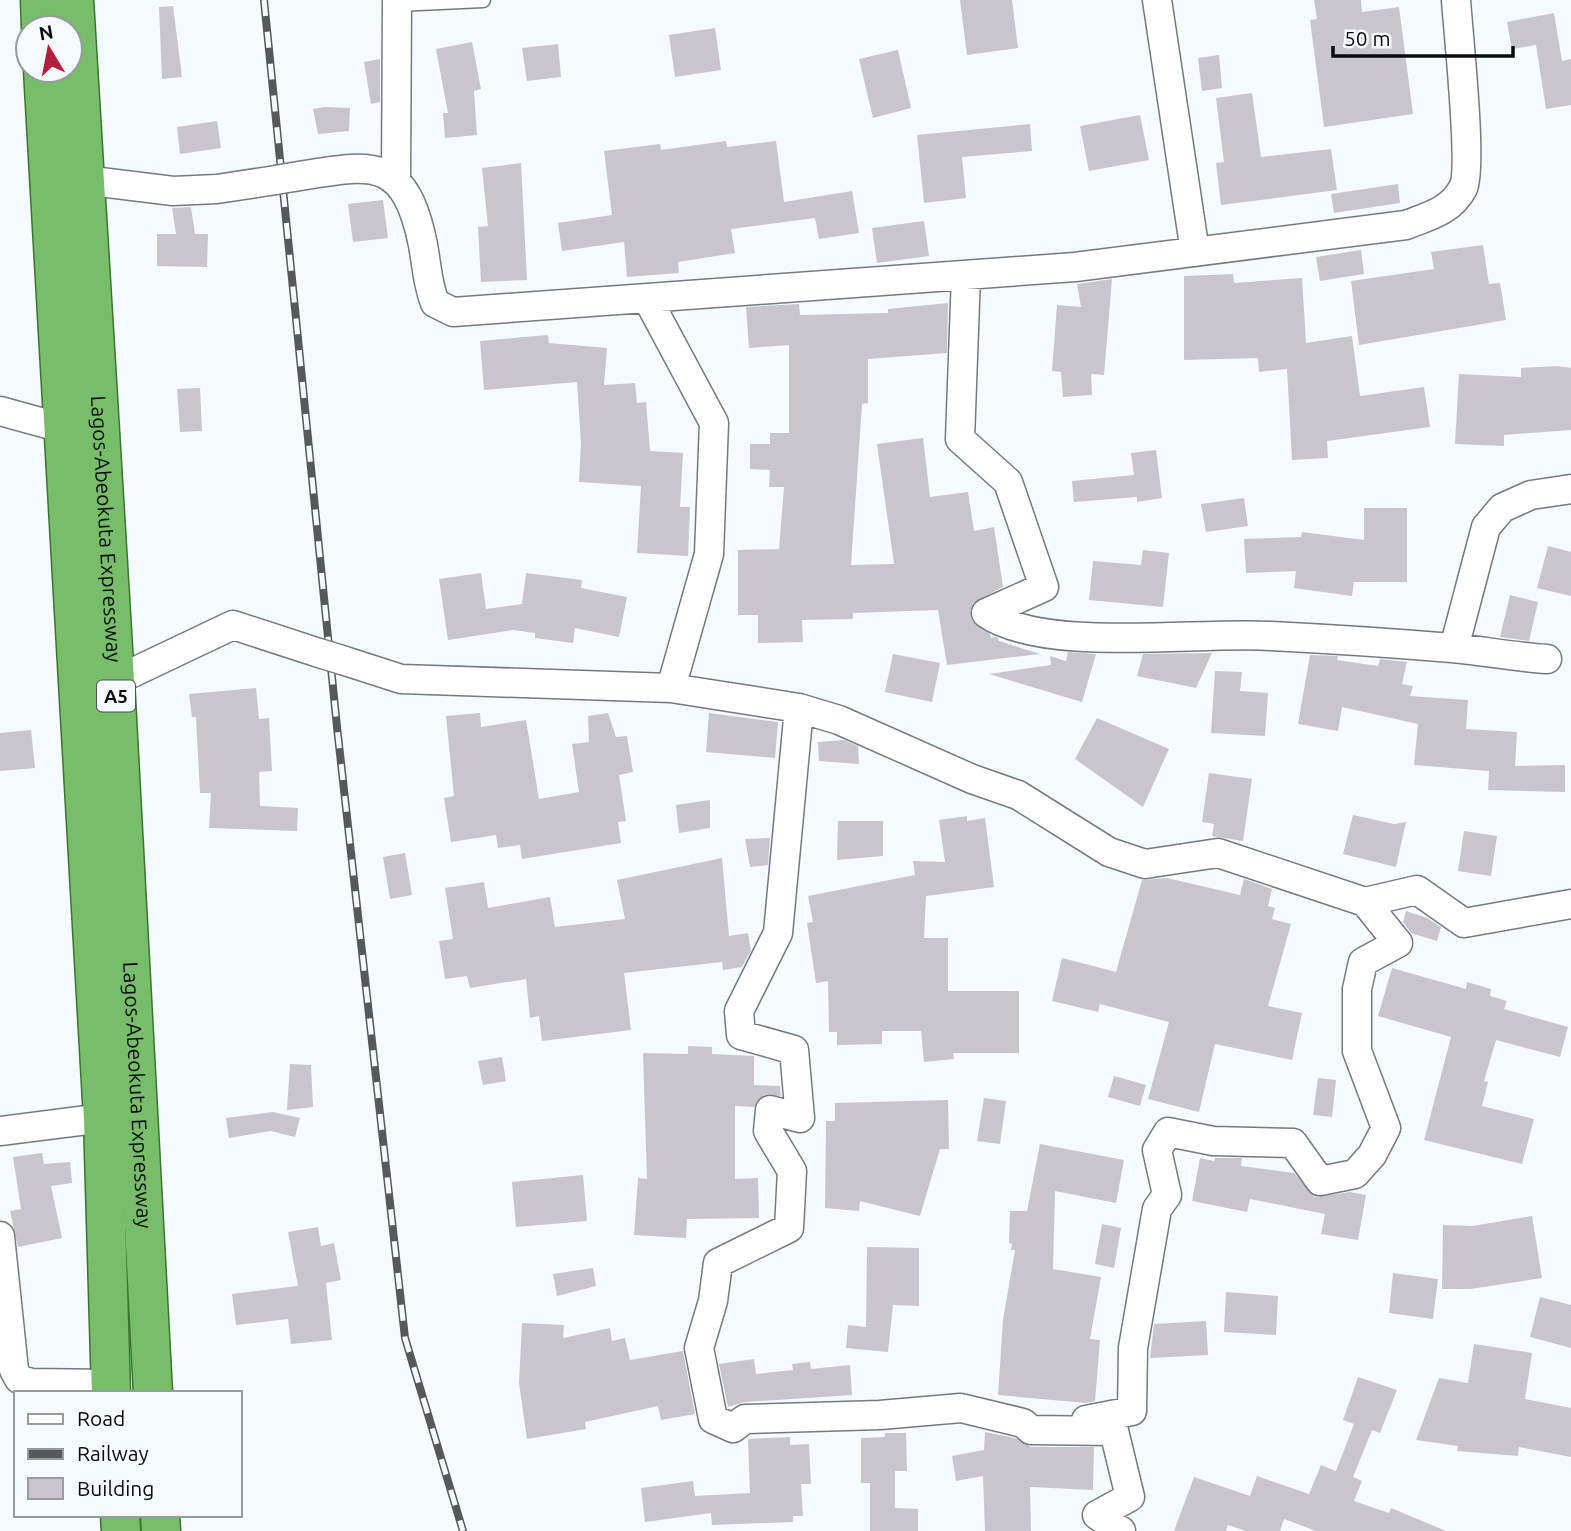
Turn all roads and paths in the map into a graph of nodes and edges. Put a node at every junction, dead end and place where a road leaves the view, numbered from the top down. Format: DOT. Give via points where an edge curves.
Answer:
graph roads {
  1 [pos="74,0"];
  2 [pos="483,0"];
  3 [pos="1157,0"];
  4 [pos="1456,0"];
  5 [pos="398,2"];
  6 [pos="44,84"];
  7 [pos="396,178"];
  8 [pos="84,180"];
  9 [pos="1195,252"];
  10 [pos="966,275"];
  11 [pos="647,298"];
  12 [pos="0,411"];
  13 [pos="62,428"];
  14 [pos="1571,489"];
  15 [pos="1454,648"];
  16 [pos="1547,659"];
  17 [pos="115,681"];
  18 [pos="671,688"];
  19 [pos="799,708"];
  20 [pos="1365,902"];
  21 [pos="1571,904"];
  22 [pos="103,1118"];
  23 [pos="0,1131"];
  24 [pos="0,1236"];
  25 [pos="110,1388"];
  26 [pos="153,1391"];
  27 [pos="1031,1430"];
  28 [pos="1121,1531"];
  1 -- 8 [label="highway, Lagos-Abeokuta Expressway / A5"];
  2 -- 5 [label="lane"];
  3 -- 9 [label="street"];
  4 -- 9 [label="street" via="1467,152 1465,186 1446,210 1406,225"];
  5 -- 7 [label="street"];
  6 -- 13 [label="highway, Lagos-Abeokuta Expressway / A5"];
  7 -- 8 [label="street" via="374,169 351,168 217,189 173,191"];
  7 -- 11 [label="street" via="409,196 427,282 435,303 444,308 453,312"];
  8 -- 17 [label="highway, Lagos-Abeokuta Expressway / A5"];
  9 -- 10 [label="street"];
  10 -- 11 [label="street"];
  10 -- 15 [label="street" via="960,439 1008,482 1044,587 986,613 1001,624 1086,636 1266,635"];
  11 -- 18 [label="street" via="714,423 709,554"];
  12 -- 13 [label="street"];
  13 -- 22 [label="highway, Lagos-Abeokuta Expressway / A5"];
  14 -- 15 [label="street" via="1531,495 1502,508 1486,527"];
  15 -- 16 [label="street"];
  17 -- 18 [label="street" via="233,625 401,679"];
  17 -- 26 [label="highway, Lagos-Abeokuta Expressway / A5"];
  18 -- 19 [label="street"];
  19 -- 20 [label="street" via="839,720 1017,795 1109,852 1145,864 1218,853"];
  19 -- 27 [label="street" via="778,933 739,1011 741,1035 794,1050 800,1118 769,1110 768,1131 792,1171 789,1228 719,1264 699,1348 713,1419 733,1428 745,1419 961,1408 1023,1423"];
  20 -- 21 [label="street" via="1417,890 1464,923"];
  20 -- 27 [label="street" via="1398,943 1363,962 1357,989 1357,1051 1386,1128 1372,1155 1355,1174 1320,1181 1293,1143 1213,1142 1168,1132 1157,1150 1167,1195 1157,1209 1133,1348 1132,1411"];
  22 -- 23 [label="street"];
  22 -- 25 [label="highway, Lagos-Abeokuta Expressway / A5"];
  24 -- 25 [label="street" via="14,1370 19,1379"];
  27 -- 28 [label="street" via="1114,1431 1130,1497 1097,1515"];
}
